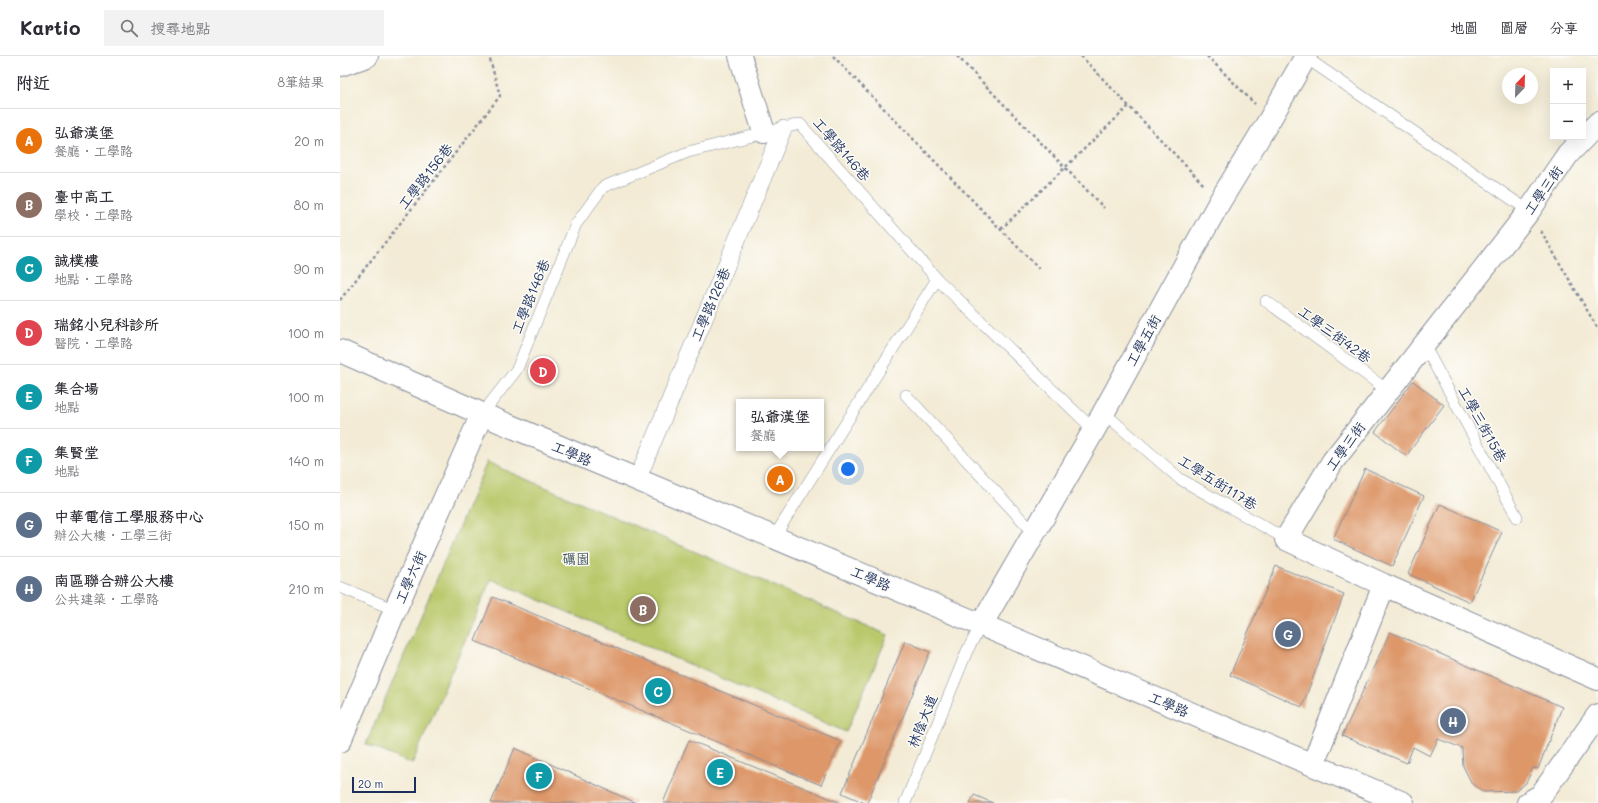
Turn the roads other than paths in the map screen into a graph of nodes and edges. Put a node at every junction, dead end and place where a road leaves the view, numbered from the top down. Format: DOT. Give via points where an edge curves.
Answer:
graph roads {
  1 [pos="367,56"];
  2 [pos="740,56"];
  3 [pos="1306,57"];
  4 [pos="340,65"];
  5 [pos="1598,123"];
  6 [pos="774,131"];
  7 [pos="1529,211"];
  8 [pos="937,279"];
  9 [pos="1266,301"];
  10 [pos="1424,345"];
  11 [pos="340,351"];
  12 [pos="1387,390"];
  13 [pos="906,395"];
  14 [pos="482,414"];
  15 [pos="1099,421"];
  16 [pos="637,480"];
  17 [pos="1517,517"];
  18 [pos="1034,533"];
  19 [pos="774,537"];
  20 [pos="1286,539"];
  21 [pos="1384,585"];
  22 [pos="340,587"];
  23 [pos="395,610"];
  24 [pos="981,626"];
  25 [pos="1598,679"];
  26 [pos="1598,715"];
  27 [pos="340,740"];
  28 [pos="1313,764"];
  29 [pos="905,803"];
  30 [pos="1403,803"];
  31 [pos="1528,803"];
  1 -- 4 [label="street"];
  2 -- 6 [label="street"];
  3 -- 7 [label="lane"];
  3 -- 15 [label="street, 工學五街" via="1220,201"];
  5 -- 7 [label="street, 工學三街" via="1568,154"];
  6 -- 8 [label="lane, 工學路146巷" via="800,124"];
  6 -- 14 [label="lane, 工學路146巷" via="688,152 603,187 576,224 517,369"];
  6 -- 16 [label="street, 工學路126巷"];
  7 -- 10 [label="street, 工學三街"];
  8 -- 15 [label="lane, 工學五街117巷"];
  8 -- 19 [label="lane"];
  9 -- 12 [label="lane, 工學三街42巷"];
  10 -- 12 [label="street, 工學三街"];
  10 -- 17 [label="lane, 工學三街15巷"];
  11 -- 14 [label="street, 工學路"];
  12 -- 20 [label="street, 工學三街" via="1332,461"];
  13 -- 18 [label="lane"];
  14 -- 16 [label="street, 工學路"];
  14 -- 23 [label="street, 工學六街"];
  15 -- 18 [label="street, 工學五街"];
  15 -- 20 [label="lane, 工學五街117巷" via="1180,479"];
  16 -- 19 [label="street, 工學路"];
  18 -- 24 [label="street, 工學五街"];
  19 -- 24 [label="street, 工學路"];
  20 -- 21 [label="street"];
  21 -- 25 [label="street"];
  21 -- 28 [label="street"];
  22 -- 23 [label="lane"];
  23 -- 27 [label="street, 工學六街"];
  24 -- 28 [label="street, 工學路"];
  24 -- 29 [label="lane, 林陰大道" via="967,651"];
  26 -- 31 [label="street" via="1541,795"];
  28 -- 30 [label="street, 工學路"];
}
